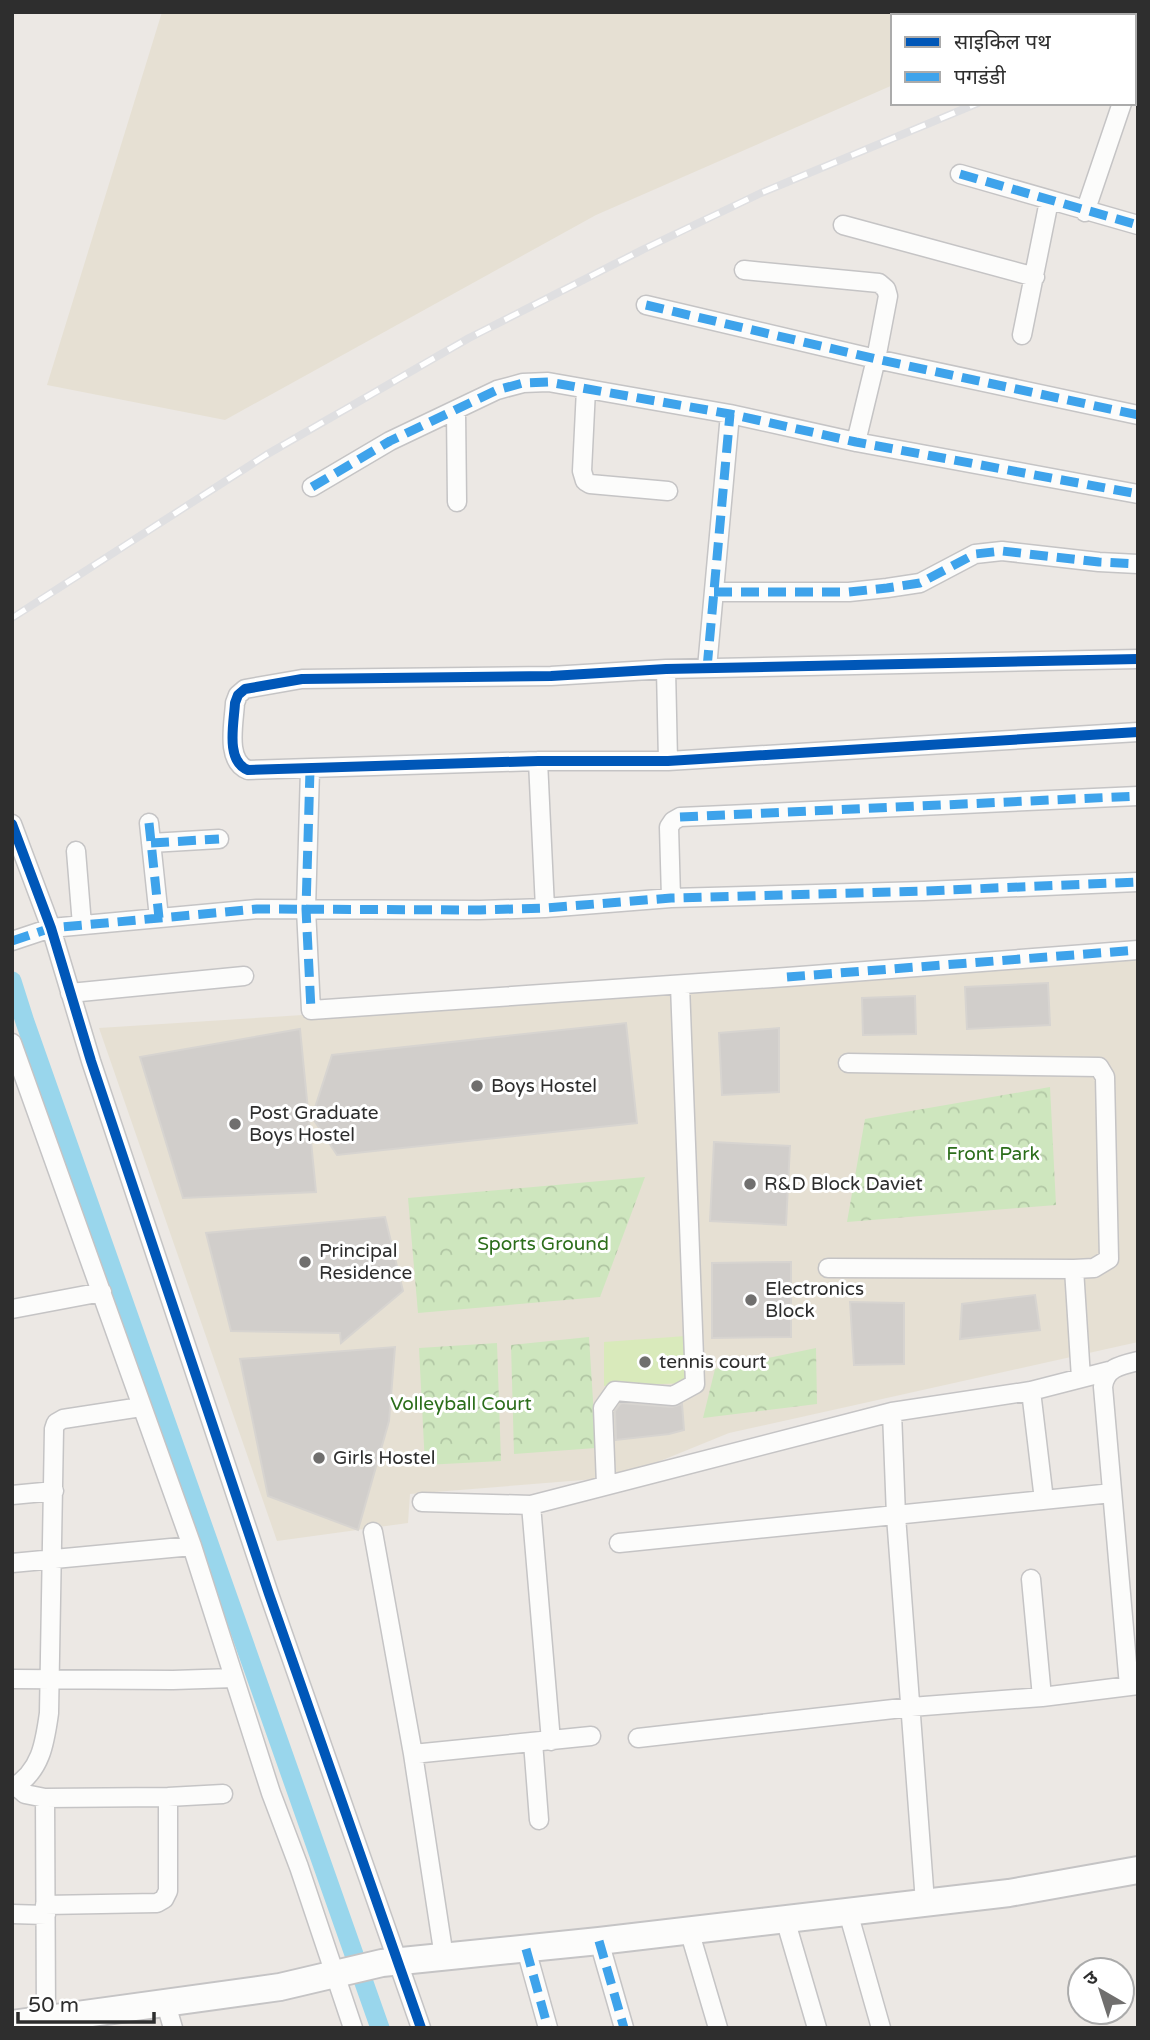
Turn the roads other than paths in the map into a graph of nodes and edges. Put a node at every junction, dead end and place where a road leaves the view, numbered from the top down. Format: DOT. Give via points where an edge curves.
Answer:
graph roads {
  1 [pos="1121,105"];
  2 [pos="960,174"];
  3 [pos="1049,201"];
  4 [pos="1085,212"];
  5 [pos="843,225"];
  6 [pos="1138,225"];
  7 [pos="744,270"];
  8 [pos="1035,277"];
  9 [pos="646,305"];
  10 [pos="1023,335"];
  11 [pos="876,359"];
  12 [pos="586,388"];
  13 [pos="456,411"];
  14 [pos="730,414"];
  15 [pos="1138,415"];
  16 [pos="856,442"];
  17 [pos="312,487"];
  18 [pos="668,491"];
  19 [pos="1138,494"];
  20 [pos="457,502"];
  21 [pos="1138,564"];
  22 [pos="714,592"];
  23 [pos="1138,659"];
  24 [pos="706,668"];
  25 [pos="666,669"];
  26 [pos="1138,732"];
  27 [pos="538,761"];
  28 [pos="668,761"];
  29 [pos="310,770"];
  30 [pos="1138,796"];
  31 [pos="149,823"];
  32 [pos="12,824"];
  33 [pos="219,839"];
  34 [pos="151,843"];
  35 [pos="76,851"];
  36 [pos="1138,882"];
  37 [pos="671,898"];
  38 [pos="545,908"];
  39 [pos="306,909"];
  40 [pos="159,918"];
  41 [pos="82,925"];
  42 [pos="43,931"];
  43 [pos="12,941"];
  44 [pos="1138,950"];
  45 [pos="244,976"];
  46 [pos="680,985"];
  47 [pos="70,993"];
  48 [pos="12,1043"];
  49 [pos="848,1063"];
  50 [pos="828,1268"];
  51 [pos="1074,1269"];
  52 [pos="102,1292"];
  53 [pos="12,1309"];
  54 [pos="1138,1361"];
  55 [pos="1110,1371"];
  56 [pos="1081,1378"];
  57 [pos="1031,1391"];
  58 [pos="141,1406"];
  59 [pos="892,1412"];
  60 [pos="606,1485"];
  61 [pos="54,1491"];
  62 [pos="1112,1493"];
  63 [pos="12,1495"];
  64 [pos="1044,1500"];
  65 [pos="422,1502"];
  66 [pos="531,1505"];
  67 [pos="896,1516"];
  68 [pos="373,1532"];
  69 [pos="620,1543"];
  70 [pos="192,1546"];
  71 [pos="52,1559"];
  72 [pos="12,1563"];
  73 [pos="1031,1579"];
  74 [pos="233,1678"];
  75 [pos="12,1679"];
  76 [pos="48,1679"];
  77 [pos="1134,1686"];
  78 [pos="1042,1697"];
  79 [pos="911,1707"];
  80 [pos="591,1737"];
  81 [pos="638,1738"];
  82 [pos="542,1741"];
  83 [pos="414,1754"];
  84 [pos="14,1787"];
  85 [pos="222,1794"];
  86 [pos="169,1797"];
  87 [pos="45,1798"];
  88 [pos="539,1820"];
  89 [pos="1138,1870"];
  90 [pos="926,1902"];
  91 [pos="46,1910"];
  92 [pos="848,1912"];
  93 [pos="12,1914"];
  94 [pos="785,1919"];
  95 [pos="689,1930"];
  96 [pos="599,1941"];
  97 [pos="526,1948"];
  98 [pos="444,1957"];
  99 [pos="390,1962"];
  100 [pos="341,1974"];
  101 [pos="170,2016"];
  102 [pos="46,2019"];
  103 [pos="77,2021"];
  104 [pos="12,2024"];
  105 [pos="353,2028"];
  106 [pos="421,2028"];
  107 [pos="548,2028"];
  108 [pos="624,2028"];
  109 [pos="718,2028"];
  110 [pos="817,2028"];
  111 [pos="881,2028"];
  1 -- 4 [label="street"];
  2 -- 3 [label="street"];
  3 -- 4 [label="street"];
  3 -- 8 [label="street"];
  4 -- 6 [label="street"];
  5 -- 8 [label="street"];
  7 -- 11 [label="street" via="883,285 888,296"];
  8 -- 10 [label="street"];
  9 -- 11 [label="street"];
  11 -- 15 [label="street"];
  11 -- 16 [label="street"];
  12 -- 13 [label="street" via="523,383 497,390"];
  12 -- 14 [label="street"];
  12 -- 18 [label="street" via="585,481"];
  13 -- 17 [label="street" via="390,441"];
  13 -- 20 [label="street"];
  14 -- 16 [label="street"];
  14 -- 22 [label="street"];
  16 -- 19 [label="street"];
  21 -- 22 [label="street" via="1002,551 975,554 920,583 887,588"];
  22 -- 24 [label="street"];
  23 -- 24 [label="street"];
  24 -- 25 [label="street"];
  25 -- 28 [label="street"];
  25 -- 29 [label="street" via="551,676 302,679 256,686 238,695 234,754 242,768"];
  26 -- 28 [label="street"];
  27 -- 28 [label="street"];
  27 -- 29 [label="street"];
  27 -- 38 [label="street"];
  29 -- 39 [label="street"];
  30 -- 37 [label="street" via="680,817 669,827"];
  31 -- 34 [label="street"];
  32 -- 42 [label="street"];
  33 -- 34 [label="street"];
  34 -- 40 [label="street"];
  35 -- 41 [label="street"];
  36 -- 37 [label="street"];
  37 -- 38 [label="street"];
  38 -- 39 [label="street"];
  39 -- 40 [label="street"];
  39 -- 46 [label="street" via="311,1010"];
  40 -- 41 [label="street"];
  41 -- 42 [label="street"];
  42 -- 43 [label="street"];
  42 -- 47 [label="street"];
  44 -- 46 [label="street"];
  45 -- 47 [label="street"];
  46 -- 60 [label="street" via="695,1384 673,1396 615,1391 603,1408"];
  47 -- 99 [label="street"];
  48 -- 52 [label="street"];
  49 -- 51 [label="street" via="1099,1067 1105,1077 1108,1259 1094,1268"];
  50 -- 51 [label="street"];
  51 -- 56 [label="street"];
  52 -- 53 [label="street"];
  52 -- 58 [label="street"];
  54 -- 55 [label="street"];
  55 -- 56 [label="street"];
  55 -- 62 [label="street" via="1102,1387"];
  56 -- 57 [label="street"];
  57 -- 59 [label="street"];
  57 -- 64 [label="street"];
  58 -- 61 [label="street" via="57,1423"];
  58 -- 70 [label="street"];
  59 -- 60 [label="street"];
  59 -- 67 [label="street"];
  60 -- 66 [label="street"];
  61 -- 63 [label="street"];
  61 -- 71 [label="street"];
  62 -- 64 [label="street"];
  62 -- 77 [label="street"];
  64 -- 67 [label="street"];
  65 -- 66 [label="street"];
  66 -- 82 [label="street"];
  67 -- 69 [label="street"];
  67 -- 79 [label="street"];
  68 -- 83 [label="street"];
  70 -- 71 [label="street"];
  70 -- 74 [label="street"];
  71 -- 72 [label="street"];
  71 -- 76 [label="street"];
  73 -- 78 [label="street"];
  74 -- 76 [label="street"];
  74 -- 100 [label="street"];
  75 -- 76 [label="street"];
  76 -- 84 [label="street" via="45,1743 28,1775"];
  77 -- 78 [label="street"];
  78 -- 79 [label="street"];
  79 -- 81 [label="street"];
  79 -- 90 [label="street"];
  80 -- 82 [label="street"];
  82 -- 83 [label="street"];
  82 -- 88 [label="street"];
  83 -- 98 [label="street"];
  84 -- 87 [label="street"];
  85 -- 86 [label="street"];
  86 -- 87 [label="street"];
  86 -- 91 [label="street" via="168,1891 164,1899"];
  87 -- 91 [label="street"];
  89 -- 90 [label="street"];
  90 -- 92 [label="street"];
  91 -- 93 [label="street"];
  91 -- 102 [label="street"];
  92 -- 94 [label="street"];
  92 -- 111 [label="street"];
  94 -- 95 [label="street"];
  94 -- 110 [label="street"];
  95 -- 96 [label="street"];
  95 -- 109 [label="street"];
  96 -- 97 [label="street"];
  96 -- 108 [label="street"];
  97 -- 98 [label="street"];
  97 -- 107 [label="street"];
  98 -- 99 [label="street"];
  99 -- 100 [label="street"];
  99 -- 106 [label="street"];
  100 -- 101 [label="street"];
  100 -- 105 [label="street"];
  101 -- 103 [label="street"];
  102 -- 103 [label="street"];
  102 -- 104 [label="street"];
}
